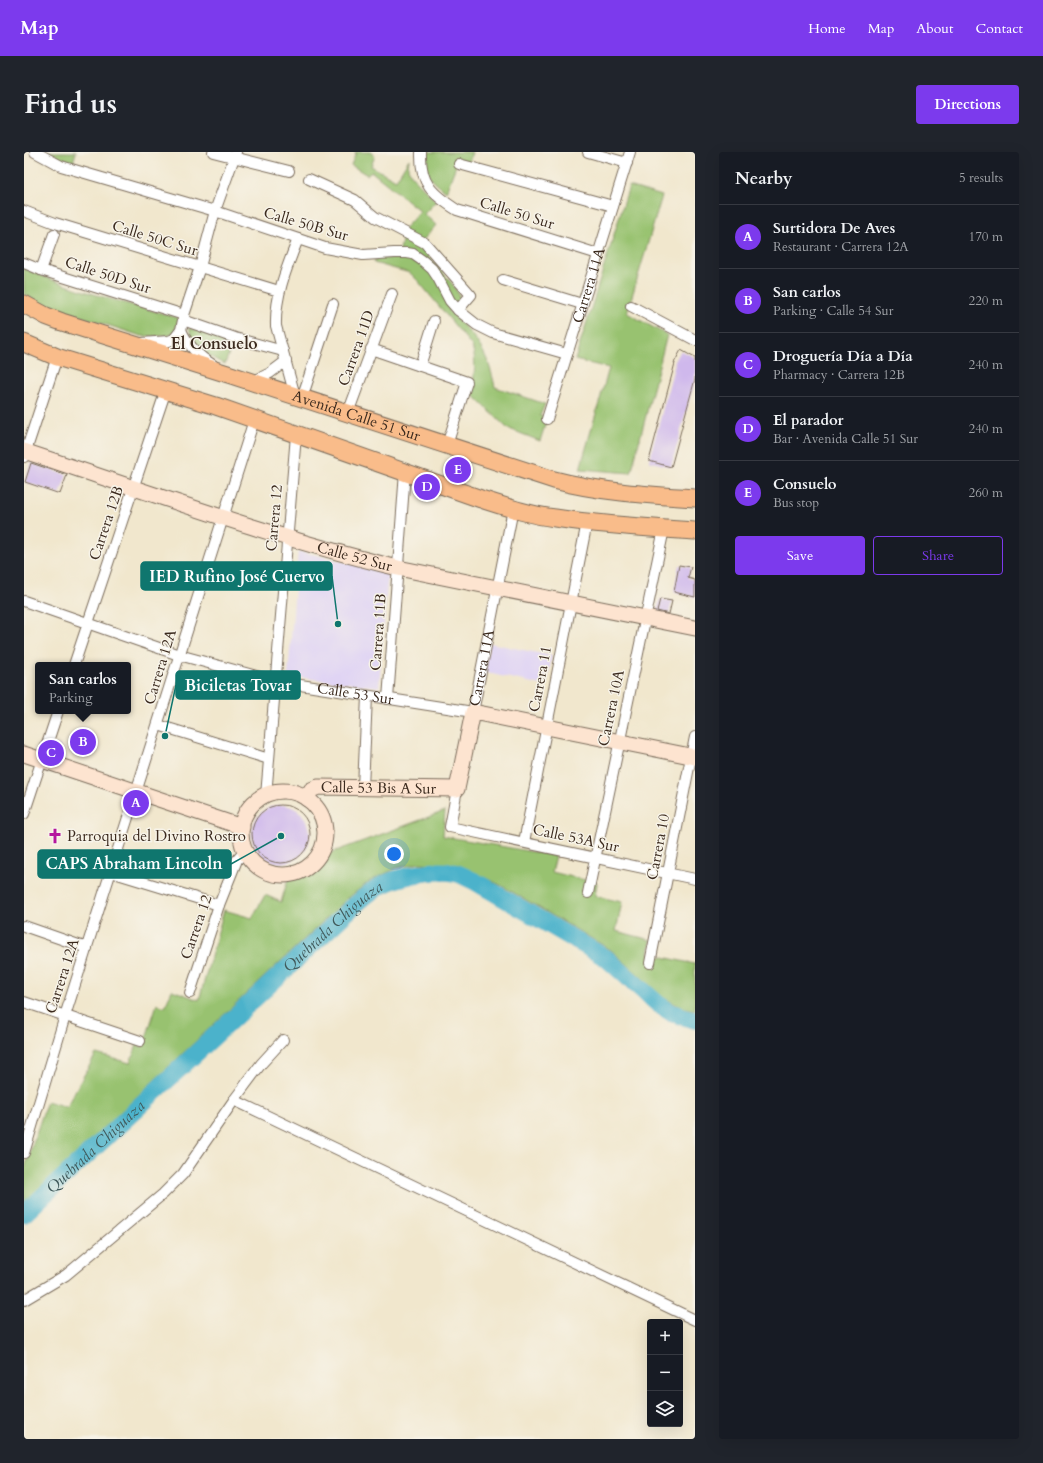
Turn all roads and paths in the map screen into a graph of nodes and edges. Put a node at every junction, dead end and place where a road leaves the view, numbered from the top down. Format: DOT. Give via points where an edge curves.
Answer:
graph roads {
  1 [pos="35,152"];
  2 [pos="213,152"];
  3 [pos="421,152"];
  4 [pos="588,152"];
  5 [pos="630,152"];
  6 [pos="235,155"];
  7 [pos="627,163"];
  8 [pos="459,164"];
  9 [pos="289,171"];
  10 [pos="309,179"];
  11 [pos="613,206"];
  12 [pos="24,211"];
  13 [pos="215,211"];
  14 [pos="54,234"];
  15 [pos="298,239"];
  16 [pos="598,254"];
  17 [pos="24,263"];
  18 [pos="200,267"];
  19 [pos="41,270"];
  20 [pos="503,280"];
  21 [pos="279,291"];
  22 [pos="392,294"];
  23 [pos="24,304"];
  24 [pos="333,304"];
  25 [pos="582,304"];
  26 [pos="631,306"];
  27 [pos="458,310"];
  28 [pos="434,321"];
  29 [pos="183,322"];
  30 [pos="695,340"];
  31 [pos="24,343"];
  32 [pos="131,344"];
  33 [pos="371,349"];
  34 [pos="283,351"];
  35 [pos="567,354"];
  36 [pos="58,357"];
  37 [pos="286,361"];
  38 [pos="420,366"];
  39 [pos="231,375"];
  40 [pos="252,382"];
  41 [pos="166,390"];
  42 [pos="298,397"];
  43 [pos="348,413"];
  44 [pos="547,419"];
  45 [pos="254,420"];
  46 [pos="296,435"];
  47 [pos="446,445"];
  48 [pos="25,453"];
  49 [pos="405,472"];
  50 [pos="133,487"];
  51 [pos="695,498"];
  52 [pos="513,509"];
  53 [pos="223,516"];
  54 [pos="587,522"];
  55 [pos="664,529"];
  56 [pos="695,531"];
  57 [pos="287,538"];
  58 [pos="398,568"];
  59 [pos="497,588"];
  60 [pos="24,601"];
  61 [pos="571,603"];
  62 [pos="646,618"];
  63 [pos="88,623"];
  64 [pos="695,628"];
  65 [pos="180,655"];
  66 [pos="75,662"];
  67 [pos="275,682"];
  68 [pos="367,696"];
  69 [pos="388,699"];
  70 [pos="473,712"];
  71 [pos="57,714"];
  72 [pos="158,725"];
  73 [pos="546,727"];
  74 [pos="695,737"];
  75 [pos="620,742"];
  76 [pos="24,754"];
  77 [pos="693,757"];
  78 [pos="269,759"];
  79 [pos="42,760"];
  80 [pos="363,788"];
  81 [pos="457,789"];
  82 [pos="136,792"];
  83 [pos="266,796"];
  84 [pos="307,799"];
  85 [pos="24,814"];
  86 [pos="242,827"];
  87 [pos="450,827"];
  88 [pos="524,842"];
  89 [pos="245,851"];
  90 [pos="596,858"];
  91 [pos="111,872"];
  92 [pos="668,873"];
  93 [pos="695,879"];
  94 [pos="588,893"];
  95 [pos="219,905"];
  96 [pos="24,926"];
  97 [pos="87,948"];
  98 [pos="650,963"];
  99 [pos="190,993"];
  100 [pos="24,1002"];
  101 [pos="65,1016"];
  102 [pos="140,1040"];
  103 [pos="283,1040"];
  104 [pos="234,1100"];
  105 [pos="24,1153"];
  106 [pos="24,1300"];
  107 [pos="695,1320"];
  1 -- 13 [label="street, Calle 50B Sur" via="61,166"];
  2 -- 6 [label="street"];
  3 -- 16 [label="street, Calle 50 Sur" via="423,176 438,198 457,210"];
  4 -- 7 [label="street"];
  5 -- 7 [label="street, Carrera 11A"];
  6 -- 9 [label="street"];
  6 -- 13 [label="street"];
  7 -- 11 [label="street, Carrera 11A"];
  8 -- 11 [label="street"];
  10 -- 27 [label="street" via="355,200 375,217 425,243 471,295"];
  11 -- 16 [label="street, Carrera 11A"];
  12 -- 18 [label="street, Calle 50C Sur" via="55,223"];
  13 -- 15 [label="street, Calle 50B Sur"];
  13 -- 18 [label="street"];
  14 -- 19 [label="street"];
  15 -- 21 [label="street"];
  15 -- 27 [label="street, Calle 50B Sur" via="325,248 363,255 413,254 432,269"];
  16 -- 25 [label="street, Carrera 11A"];
  17 -- 19 [label="street, Calle 50D Sur"];
  18 -- 21 [label="street, Calle 50C Sur"];
  18 -- 29 [label="street"];
  19 -- 29 [label="street, Calle 50D Sur"];
  20 -- 25 [label="street"];
  21 -- 34 [label="street" via="276,326"];
  22 -- 33 [label="street, Carrera 11D"];
  23 -- 32 [label="main road, Avenida Calle 51 Sur" via="56,320"];
  24 -- 42 [label="street"];
  25 -- 35 [label="street, Carrera 11A"];
  26 -- 30 [label="street"];
  27 -- 35 [label="street, Calle 50B Sur" via="484,329"];
  28 -- 38 [label="street"];
  29 -- 32 [label="street" via="174,339"];
  29 -- 34 [label="street, Calle 50D Sur"];
  29 -- 39 [label="street" via="188,344 193,350"];
  31 -- 36 [label="main road"];
  32 -- 39 [label="main road, Avenida Calle 51 Sur"];
  33 -- 38 [label="street"];
  33 -- 43 [label="street, Carrera 11D"];
  34 -- 37 [label="street"];
  35 -- 44 [label="street, Carrera 11A"];
  36 -- 41 [label="main road"];
  36 -- 48 [label="street"];
  37 -- 40 [label="street"];
  37 -- 42 [label="street"];
  38 -- 47 [label="street" via="467,382"];
  39 -- 40 [label="main road, Avenida Calle 51 Sur"];
  40 -- 42 [label="main road, Avenida Calle 51 Sur"];
  41 -- 45 [label="main road"];
  41 -- 50 [label="street, Carrera 12B"];
  42 -- 43 [label="main road, Avenida Calle 51 Sur"];
  43 -- 47 [label="main road, Avenida Calle 51 Sur"];
  45 -- 46 [label="main road"];
  45 -- 53 [label="street, Carrera 12A"];
  46 -- 49 [label="main road"];
  46 -- 57 [label="street, Carrera 12"];
  47 -- 51 [label="main road, Avenida Calle 51 Sur" via="571,484 636,494"];
  48 -- 50 [label="street, Calle 52 Sur"];
  49 -- 52 [label="main road"];
  49 -- 58 [label="street, Carrera 11B"];
  50 -- 53 [label="street, Calle 52 Sur"];
  50 -- 63 [label="street, Carrera 12B"];
  52 -- 54 [label="main road"];
  52 -- 59 [label="street, Carrera 11A"];
  53 -- 57 [label="street, Calle 52 Sur"];
  53 -- 65 [label="street, Carrera 12A"];
  54 -- 55 [label="main road"];
  54 -- 61 [label="street, Carrera 11"];
  55 -- 56 [label="main road"];
  55 -- 62 [label="street, Carrera 10A"];
  57 -- 58 [label="street, Calle 52 Sur"];
  57 -- 67 [label="street, Carrera 12"];
  58 -- 59 [label="street, Calle 52 Sur"];
  58 -- 69 [label="street, Carrera 11B"];
  59 -- 61 [label="street, Calle 52 Sur"];
  59 -- 70 [label="street, Carrera 11A"];
  60 -- 63 [label="street, Calle 53 Sur"];
  61 -- 62 [label="street, Calle 52 Sur"];
  61 -- 73 [label="street, Carrera 11"];
  62 -- 64 [label="street, Calle 52 Sur"];
  62 -- 75 [label="street, Carrera 10A"];
  63 -- 65 [label="street, Calle 53 Sur"];
  63 -- 66 [label="street, Carrera 12B"];
  65 -- 67 [label="street, Calle 53 Sur"];
  65 -- 72 [label="street, Carrera 12A"];
  67 -- 68 [label="street, Calle 53 Sur"];
  67 -- 78 [label="street, Carrera 12"];
  68 -- 69 [label="street, Calle 53 Sur"];
  68 -- 80 [label="street"];
  69 -- 70 [label="street, Calle 53 Sur"];
  70 -- 73 [label="street, Calle 53 Sur"];
  70 -- 81 [label="street, Carrera 11A"];
  71 -- 79 [label="street"];
  72 -- 78 [label="street"];
  72 -- 82 [label="street, Carrera 12A"];
  73 -- 75 [label="street, Calle 53 Sur"];
  73 -- 88 [label="street, Carrera 11"];
  74 -- 77 [label="street, Carrera 10"];
  75 -- 77 [label="street, Calle 53 Sur"];
  75 -- 90 [label="street, Carrera 10A"];
  76 -- 79 [label="street"];
  77 -- 92 [label="street, Carrera 10"];
  78 -- 83 [label="street, Carrera 12"];
  79 -- 82 [label="street"];
  79 -- 85 [label="street"];
  80 -- 81 [label="street, Calle 53 Bis A Sur"];
  80 -- 84 [label="street, Calle 53 Bis A Sur" via="316,787 311,790"];
  81 -- 87 [label="street, Carrera 11A"];
  82 -- 86 [label="street"];
  82 -- 91 [label="street, Carrera 12A"];
  83 -- 84 [label="street" via="278,792 291,792"];
  83 -- 86 [label="street" via="248,812"];
  84 -- 89 [label="street" via="316,806 322,817 325,840 315,861 306,869 283,876 271,874 260,869"];
  86 -- 89 [label="street"];
  87 -- 88 [label="street, Calle 53A Sur"];
  88 -- 90 [label="street, Calle 53A Sur"];
  89 -- 95 [label="street, Carrera 12" via="237,860"];
  90 -- 92 [label="street, Calle 53A Sur"];
  90 -- 94 [label="street, Carrera 10A"];
  91 -- 95 [label="street"];
  91 -- 97 [label="street, Carrera 12A"];
  92 -- 93 [label="street, Calle 53A Sur"];
  92 -- 98 [label="street, Carrera 10"];
  95 -- 99 [label="street, Carrera 12"];
  96 -- 97 [label="street"];
  97 -- 101 [label="street, Carrera 12A"];
  100 -- 101 [label="street"];
  101 -- 102 [label="street"];
  101 -- 105 [label="street, Carrera 12A"];
  103 -- 104 [label="street"];
  104 -- 106 [label="street" via="183,1174 163,1194 66,1275"];
  104 -- 107 [label="street"];
}
